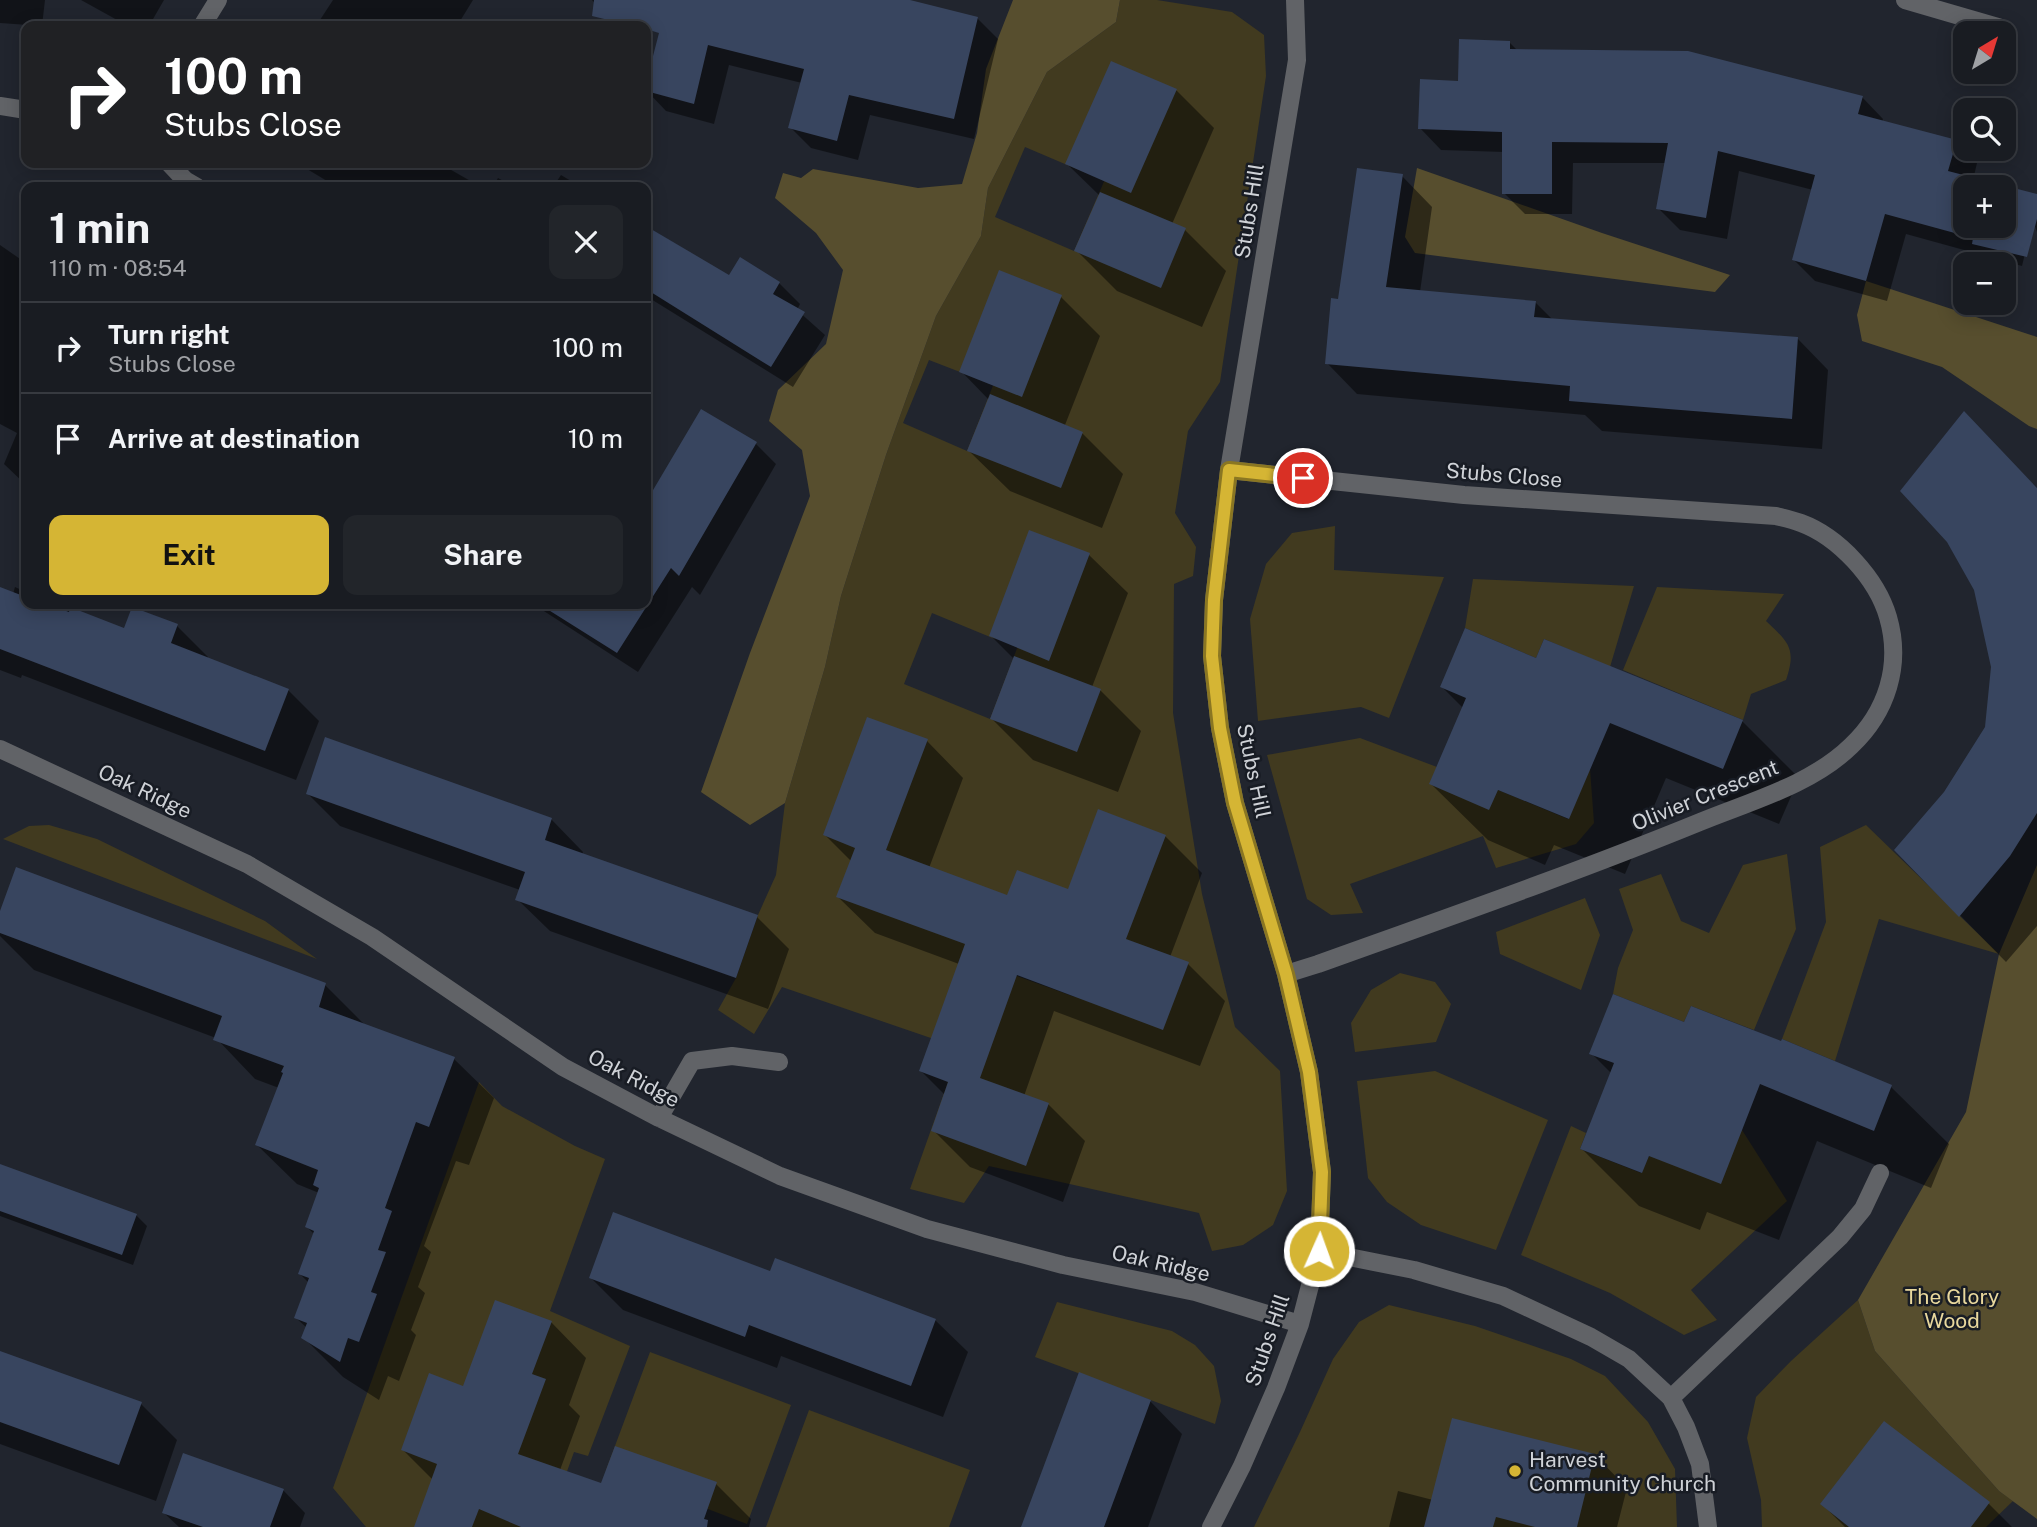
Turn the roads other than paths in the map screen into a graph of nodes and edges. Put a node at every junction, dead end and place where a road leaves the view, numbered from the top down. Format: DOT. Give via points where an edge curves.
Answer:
graph roads {
  1 [pos="218,0"];
  2 [pos="1295,0"];
  3 [pos="1905,0"];
  4 [pos="205,21"];
  5 [pos="1977,21"];
  6 [pos="0,106"];
  7 [pos="21,109"];
  8 [pos="174,168"];
  9 [pos="188,182"];
  10 [pos="1229,470"];
  11 [pos="1776,516"];
  12 [pos="1,751"];
  13 [pos="1286,974"];
  14 [pos="779,1062"];
  15 [pos="659,1118"];
  16 [pos="1880,1173"];
  17 [pos="1319,1251"];
  18 [pos="1300,1324"];
  19 [pos="1671,1398"];
  20 [pos="1211,1527"];
  21 [pos="1708,1527"];
  1 -- 4 [label="street"];
  2 -- 10 [label="street, Stubs Hill" via="1297,60"];
  3 -- 5 [label="street"];
  6 -- 7 [label="street"];
  8 -- 9 [label="street"];
  10 -- 11 [label="street, Stubs Close" via="1464,495"];
  10 -- 13 [label="street, Stubs Hill" via="1212,656 1220,728 1235,803"];
  11 -- 13 [label="street, Olivier Crescent" via="1802,523 1832,540 1884,600 1894,635 1886,697 1850,747 1821,770 1638,848"];
  12 -- 15 [label="street, Oak Ridge" via="247,864 372,937 564,1067"];
  13 -- 17 [label="street, Stubs Hill" via="1309,1072 1322,1172"];
  14 -- 15 [label="street" via="732,1056 692,1061"];
  15 -- 18 [label="street, Oak Ridge" via="780,1176 927,1229 1063,1265 1195,1292"];
  16 -- 19 [label="street" via="1863,1209 1840,1237"];
  17 -- 18 [label="street, Stubs Hill"];
  17 -- 19 [label="street" via="1414,1270 1503,1296 1629,1359"];
  18 -- 20 [label="street, Stubs Hill" via="1242,1466"];
  19 -- 21 [label="street" via="1700,1464"];
}
